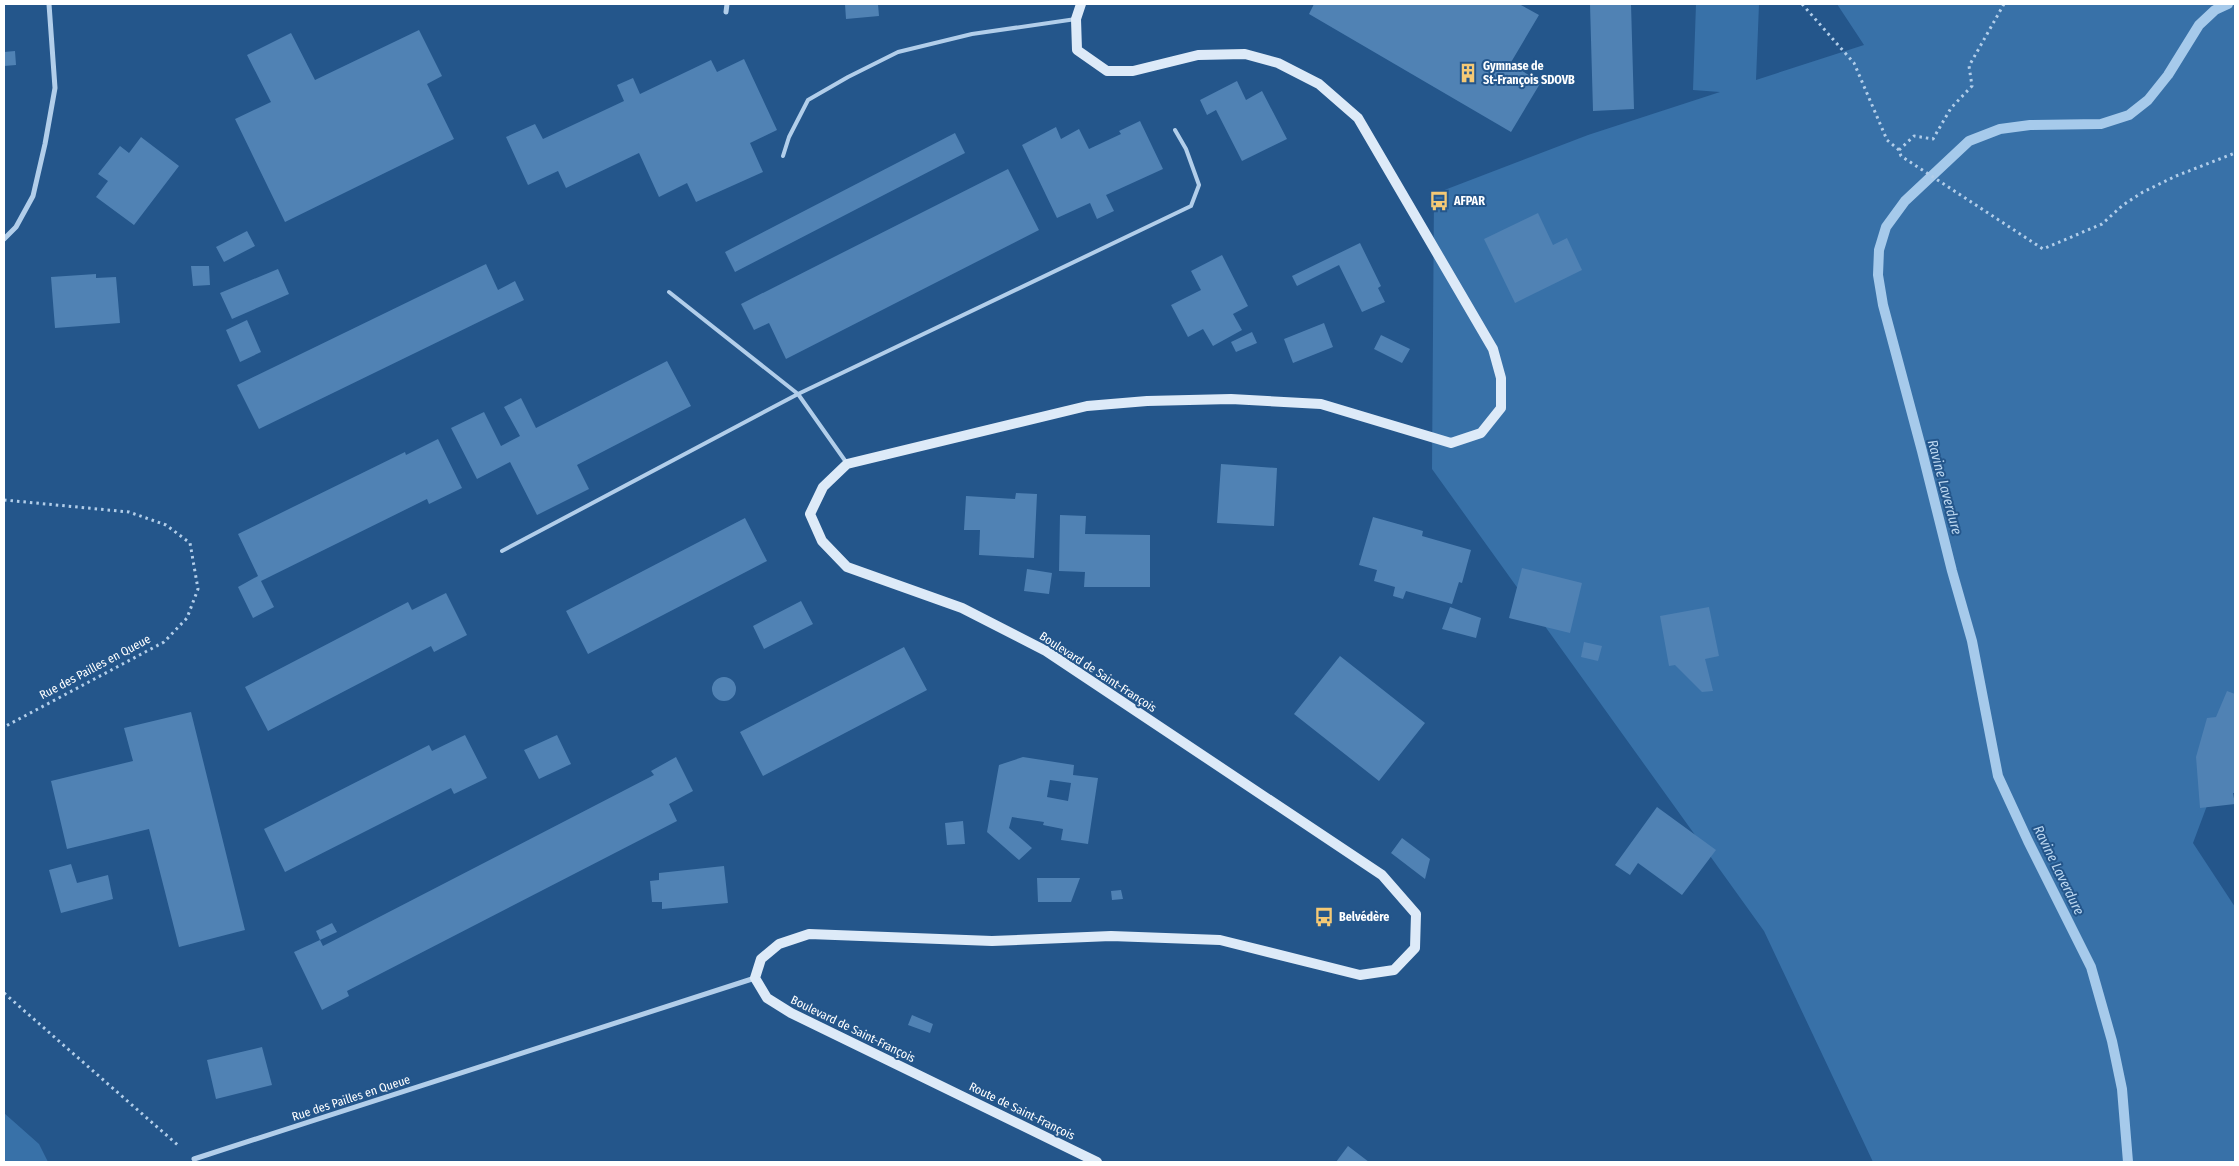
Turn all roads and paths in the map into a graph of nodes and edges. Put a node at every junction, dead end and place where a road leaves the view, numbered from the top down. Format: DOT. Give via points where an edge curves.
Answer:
graph roads {
  1 [pos="49,4"];
  2 [pos="727,4"];
  3 [pos="1081,4"];
  4 [pos="1802,4"];
  5 [pos="2004,4"];
  6 [pos="726,12"];
  7 [pos="1076,19"];
  8 [pos="1174,130"];
  9 [pos="1899,150"];
  10 [pos="2235,153"];
  11 [pos="783,156"];
  12 [pos="4,239"];
  13 [pos="668,292"];
  14 [pos="798,394"];
  15 [pos="847,464"];
  16 [pos="4,500"];
  17 [pos="502,552"];
  18 [pos="4,727"];
  19 [pos="755,978"];
  20 [pos="4,993"];
  21 [pos="936,1084"];
  22 [pos="196,1161"];
  23 [pos="1097,1162"];
  1 -- 12 [label="street" via="55,88 48,125 33,196 16,227"];
  2 -- 6 [label="street"];
  3 -- 7 [label="main road"];
  4 -- 9 [label="path" via="1854,63 1887,140"];
  5 -- 9 [label="path" via="1969,66 1972,86 1951,108 1934,138 1914,136"];
  7 -- 11 [label="lane" via="972,34 898,52 808,100"];
  7 -- 15 [label="main road" via="1078,50 1107,71 1133,71 1198,55 1245,54 1278,63 1319,84 1358,118 1493,349 1502,378 1501,408 1480,433 1450,443 1321,404 1231,399 1087,406"];
  8 -- 14 [label="lane" via="1186,149 1199,185 1191,206"];
  9 -- 10 [label="path" via="1901,156 2043,249 2102,224 2143,192"];
  13 -- 14 [label="lane"];
  14 -- 15 [label="lane"];
  14 -- 17 [label="lane"];
  15 -- 19 [label="main road, Boulevard de Saint-François" via="823,487 810,514 822,541 847,568 962,608 1046,651 1366,864 1382,876 1416,914 1415,948 1394,970 1360,975 1220,940 1111,936 992,941 810,934 780,944 761,959"];
  16 -- 18 [label="path, Rue des Pailles en Queue" via="129,512 166,525 190,544 198,589 187,618 164,642"];
  19 -- 21 [label="main road, Boulevard de Saint-François" via="767,998 791,1014"];
  19 -- 22 [label="street, Rue des Pailles en Queue"];
  20 -- 22 [label="path"];
  21 -- 23 [label="main road, Route de Saint-François"];
}
